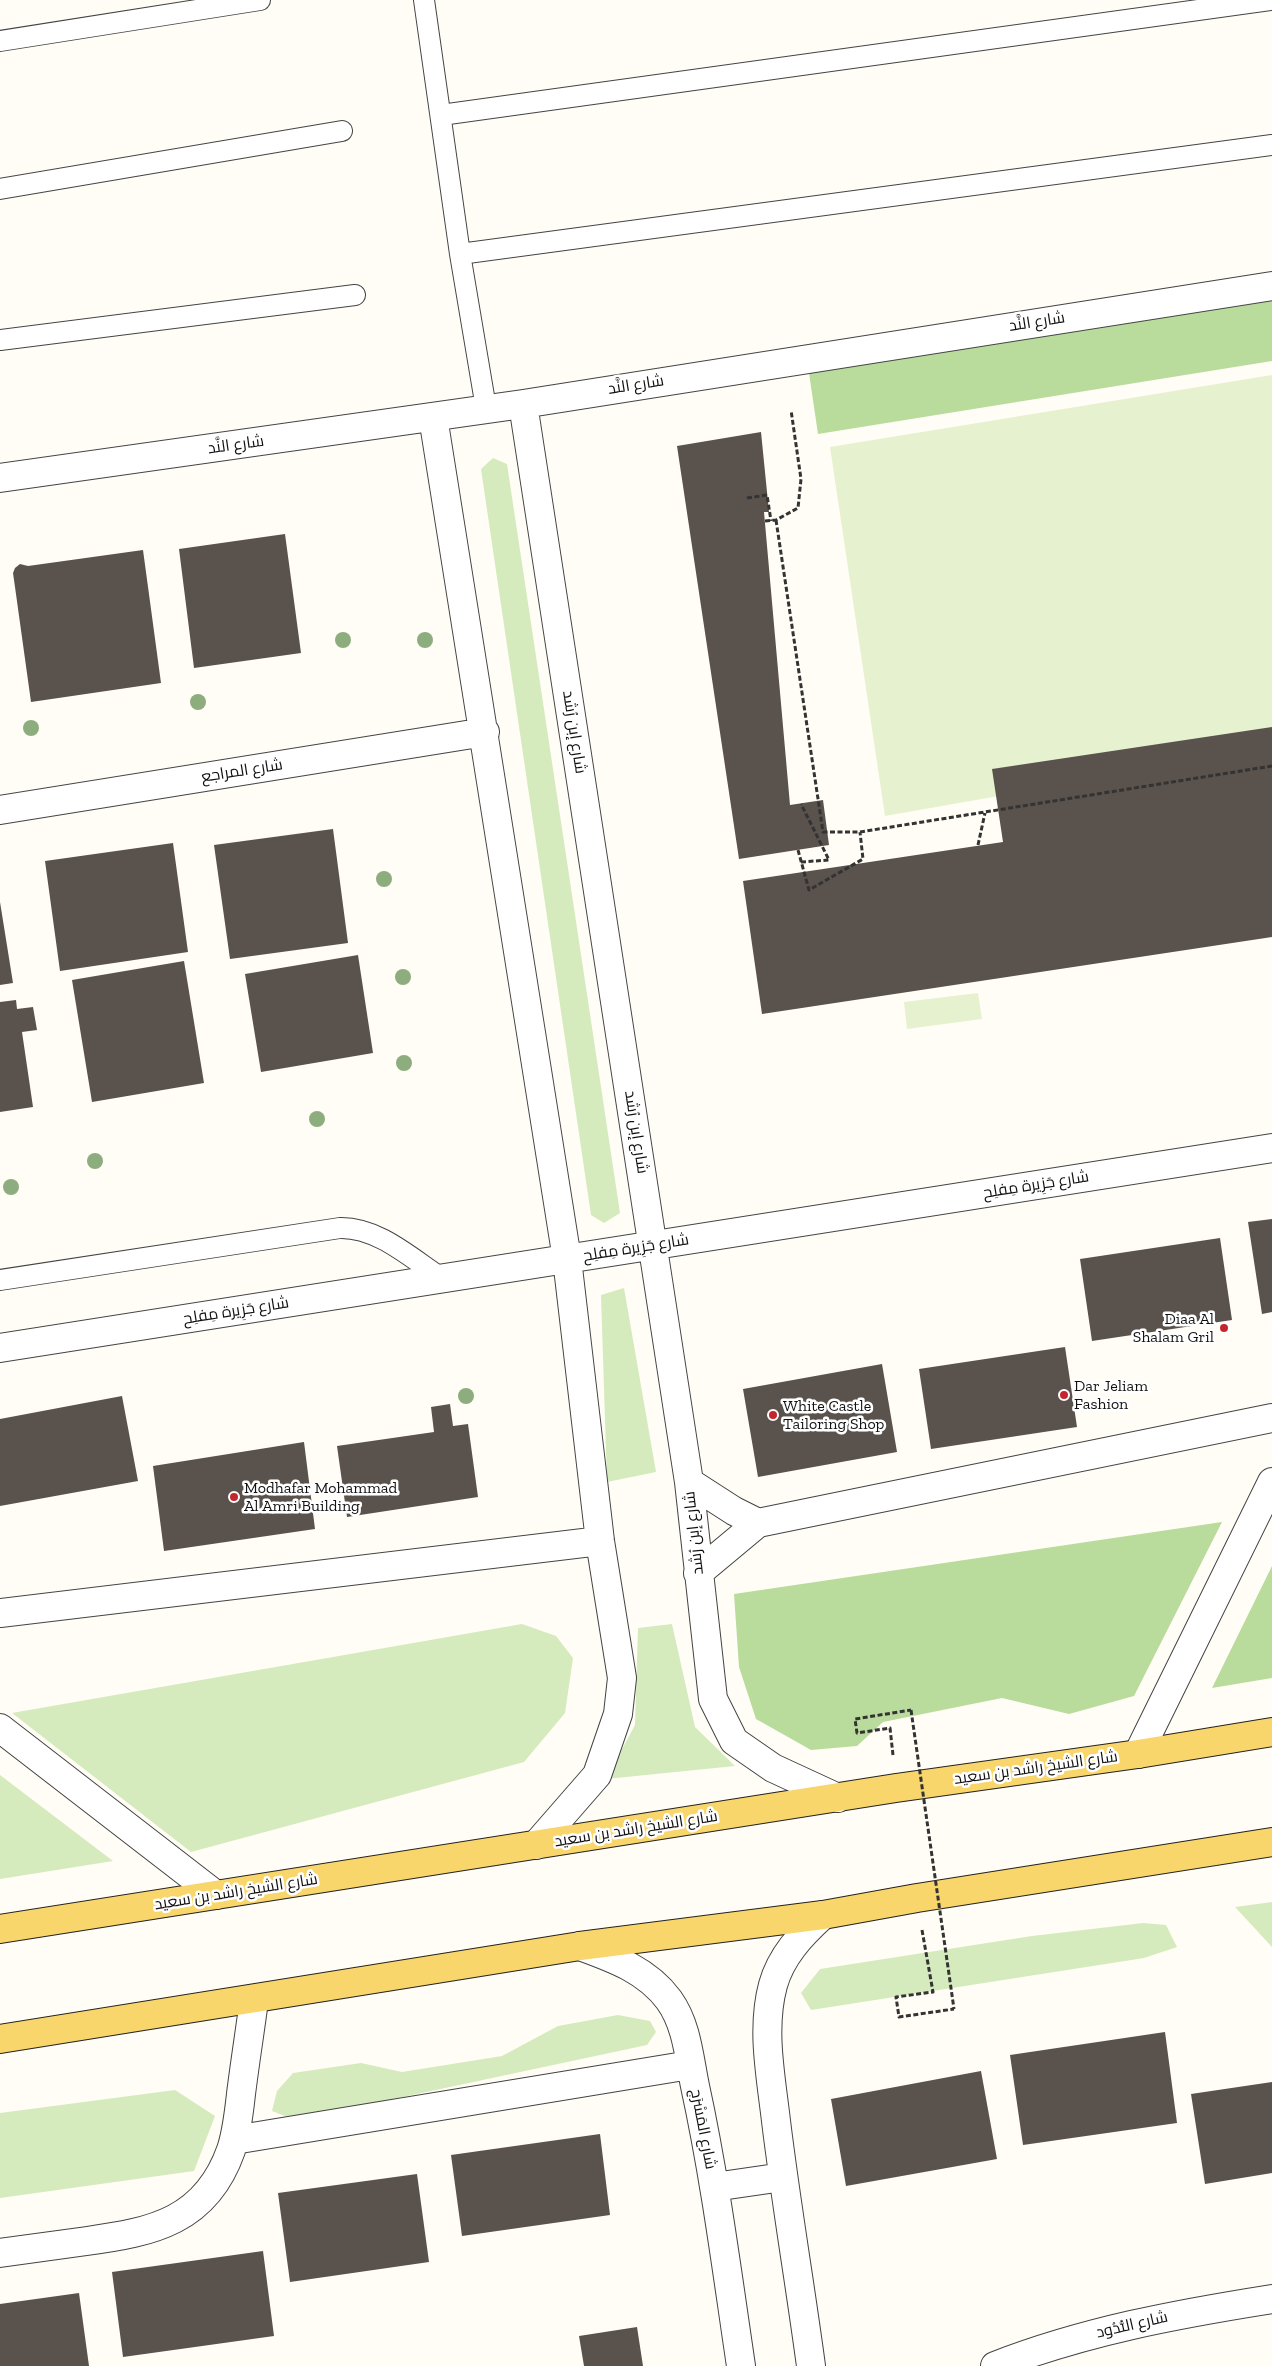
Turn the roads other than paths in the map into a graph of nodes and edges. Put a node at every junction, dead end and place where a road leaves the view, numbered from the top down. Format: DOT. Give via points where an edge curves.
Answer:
graph roads {
  1 [pos="260,0"];
  2 [pos="424,0"];
  3 [pos="1270,0"];
  4 [pos="0,41"];
  5 [pos="441,115"];
  6 [pos="342,131"];
  7 [pos="1272,145"];
  8 [pos="0,190"];
  9 [pos="460,254"];
  10 [pos="1272,286"];
  11 [pos="355,295"];
  12 [pos="0,340"];
  13 [pos="523,404"];
  14 [pos="486,408"];
  15 [pos="433,417"];
  16 [pos="0,478"];
  17 [pos="485,732"];
  18 [pos="0,810"];
  19 [pos="1272,1148"];
  20 [pos="653,1245"];
  21 [pos="567,1259"];
  22 [pos="442,1278"];
  23 [pos="0,1280"];
  24 [pos="0,1348"];
  25 [pos="1272,1418"];
  26 [pos="689,1482"];
  27 [pos="1272,1482"];
  28 [pos="758,1523"];
  29 [pos="600,1541"];
  30 [pos="698,1573"];
  31 [pos="0,1613"];
  32 [pos="0,1728"];
  33 [pos="1272,1732"];
  34 [pos="1138,1754"];
  35 [pos="838,1798"];
  36 [pos="1272,1842"];
  37 [pos="536,1845"];
  38 [pos="216,1895"];
  39 [pos="823,1915"];
  40 [pos="0,1929"];
  41 [pos="580,1946"];
  42 [pos="254,2000"];
  43 [pos="0,2039"];
  44 [pos="690,2065"];
  45 [pos="234,2140"];
  46 [pos="783,2177"];
  47 [pos="714,2187"];
  48 [pos="0,2254"];
  49 [pos="1272,2299"];
  50 [pos="809,2354"];
  51 [pos="741,2366"];
  52 [pos="834,2366"];
  53 [pos="995,2366"];
  1 -- 4 [label="lane"];
  2 -- 5 [label="lane"];
  3 -- 5 [label="lane"];
  5 -- 9 [label="lane"];
  6 -- 8 [label="lane"];
  7 -- 9 [label="lane"];
  9 -- 14 [label="lane"];
  10 -- 13 [label="street, شارع النَّد"];
  11 -- 12 [label="lane"];
  13 -- 14 [label="street, شارع النَّد"];
  13 -- 20 [label="street, شارع إبن رُشد"];
  14 -- 15 [label="street, شارع النَّد"];
  15 -- 16 [label="street, شارع النَّد"];
  15 -- 17 [label="street"];
  17 -- 18 [label="street, شارع المراجع"];
  17 -- 21 [label="street"];
  19 -- 20 [label="street, شارع جَزِيرة مِفلِح"];
  20 -- 21 [label="street, شارع جَزِيرة مِفلِح"];
  20 -- 26 [label="street, شارع إبن رُشد"];
  21 -- 22 [label="street, شارع جَزِيرة مِفلِح"];
  21 -- 29 [label="street"];
  22 -- 23 [label="lane" via="382,1239 352,1228"];
  22 -- 24 [label="street, شارع جَزِيرة مِفلِح"];
  25 -- 28 [label="street"];
  26 -- 28 [label="street"];
  26 -- 30 [label="street, شارع إبن رُشد"];
  27 -- 34 [label="street"];
  28 -- 30 [label="street"];
  29 -- 31 [label="street"];
  29 -- 37 [label="street" via="622,1678 618,1714 597,1776"];
  30 -- 35 [label="street, شارع إبن رُشد" via="713,1699 734,1741 773,1768"];
  32 -- 38 [label="street"];
  33 -- 34 [label="main road, شارع الشيخ راشد بن سعيد"];
  34 -- 35 [label="main road, شارع الشيخ راشد بن سعيد"];
  35 -- 37 [label="main road, شارع الشيخ راشد بن سعيد"];
  36 -- 39 [label="main road"];
  37 -- 38 [label="main road, شارع الشيخ راشد بن سعيد"];
  38 -- 40 [label="main road, شارع الشيخ راشد بن سعيد"];
  39 -- 41 [label="main road"];
  39 -- 46 [label="street" via="801,1934 784,1958 773,1984 768,2013 768,2051"];
  41 -- 42 [label="main road"];
  41 -- 44 [label="street, شارع المَسْرَج" via="631,1966 669,1999 682,2021"];
  42 -- 43 [label="main road"];
  42 -- 45 [label="street"];
  44 -- 45 [label="street"];
  44 -- 47 [label="street, شارع المَسْرَج"];
  45 -- 48 [label="street" via="220,2174 204,2196 184,2214 160,2227 134,2235"];
  46 -- 47 [label="street"];
  46 -- 50 [label="street"];
  47 -- 51 [label="street, شارع المَسْرَج"];
  49 -- 53 [label="street, شارع النُّدُود" via="1096,2332"];
  50 -- 52 [label="street"];
}
